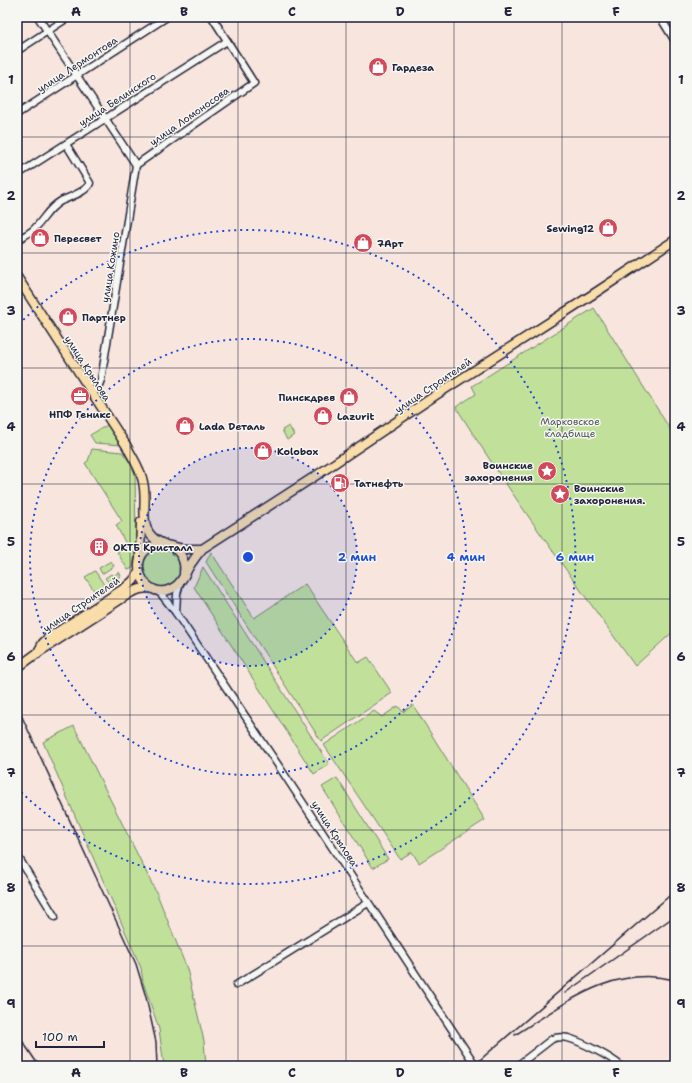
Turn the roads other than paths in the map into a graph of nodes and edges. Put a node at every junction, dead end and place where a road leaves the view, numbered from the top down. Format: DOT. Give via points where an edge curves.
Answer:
graph roads {
  1 [pos="38,17"];
  2 [pos="69,17"];
  3 [pos="167,17"];
  4 [pos="212,17"];
  5 [pos="660,17"];
  6 [pos="47,31"];
  7 [pos="227,41"];
  8 [pos="675,41"];
  9 [pos="17,51"];
  10 [pos="77,75"];
  11 [pos="17,114"];
  12 [pos="106,118"];
  13 [pos="66,144"];
  14 [pos="136,165"];
  15 [pos="17,175"];
  16 [pos="17,240"];
  17 [pos="675,240"];
  18 [pos="17,277"];
  19 [pos="92,394"];
  20 [pos="140,471"];
  21 [pos="164,544"];
  22 [pos="174,547"];
  23 [pos="202,548"];
  24 [pos="140,558"];
  25 [pos="139,572"];
  26 [pos="183,576"];
  27 [pos="153,589"];
  28 [pos="176,613"];
  29 [pos="36,654"];
  30 [pos="17,668"];
  31 [pos="17,855"];
  32 [pos="368,903"];
  33 [pos="55,917"];
  34 [pos="236,985"];
  35 [pos="476,1066"];
  36 [pos="517,1066"];
  37 [pos="621,1066"];
  1 -- 6 [label="street"];
  2 -- 6 [label="street"];
  3 -- 10 [label="street, улица Лермонтова"];
  4 -- 7 [label="street"];
  5 -- 8 [label="street"];
  6 -- 9 [label="street"];
  6 -- 10 [label="street"];
  7 -- 12 [label="street, улица Белинского"];
  7 -- 14 [label="street, улица Ломоносова" via="254,83"];
  10 -- 11 [label="street, улица Лермонтова"];
  10 -- 12 [label="street"];
  12 -- 13 [label="street, улица Белинского"];
  12 -- 14 [label="street"];
  13 -- 15 [label="street, улица Белинского"];
  13 -- 16 [label="street" via="90,183 89,186 52,206 33,229"];
  14 -- 19 [label="street, улица Кожино" via="100,386"];
  17 -- 23 [label="main road, улица Строителей"];
  18 -- 19 [label="main road, улица Крылова"];
  19 -- 20 [label="main road, улица Крылова"];
  20 -- 21 [label="main road, улица Крылова" via="145,490 146,530 154,539"];
  20 -- 24 [label="main road, улица Крылова"];
  21 -- 22 [label="main road"];
  21 -- 24 [label="main road" via="150,547"];
  22 -- 23 [label="main road"];
  22 -- 26 [label="main road" via="184,562"];
  23 -- 26 [label="main road, улица Строителей"];
  24 -- 25 [label="main road"];
  25 -- 27 [label="main road" via="145,584"];
  25 -- 29 [label="main road, улица Строителей" via="126,587 48,638"];
  26 -- 27 [label="main road, улица Строителей" via="171,589"];
  26 -- 28 [label="street" via="177,594"];
  27 -- 28 [label="street, улица Крылова" via="161,594"];
  27 -- 29 [label="main road, улица Строителей" via="132,592"];
  28 -- 32 [label="street, улица Крылова"];
  29 -- 30 [label="main road, улица Строителей"];
  31 -- 33 [label="street"];
  32 -- 34 [label="street"];
  32 -- 35 [label="street, улица Крылова"];
  36 -- 37 [label="street" via="552,1038 559,1037 582,1044"];
}
